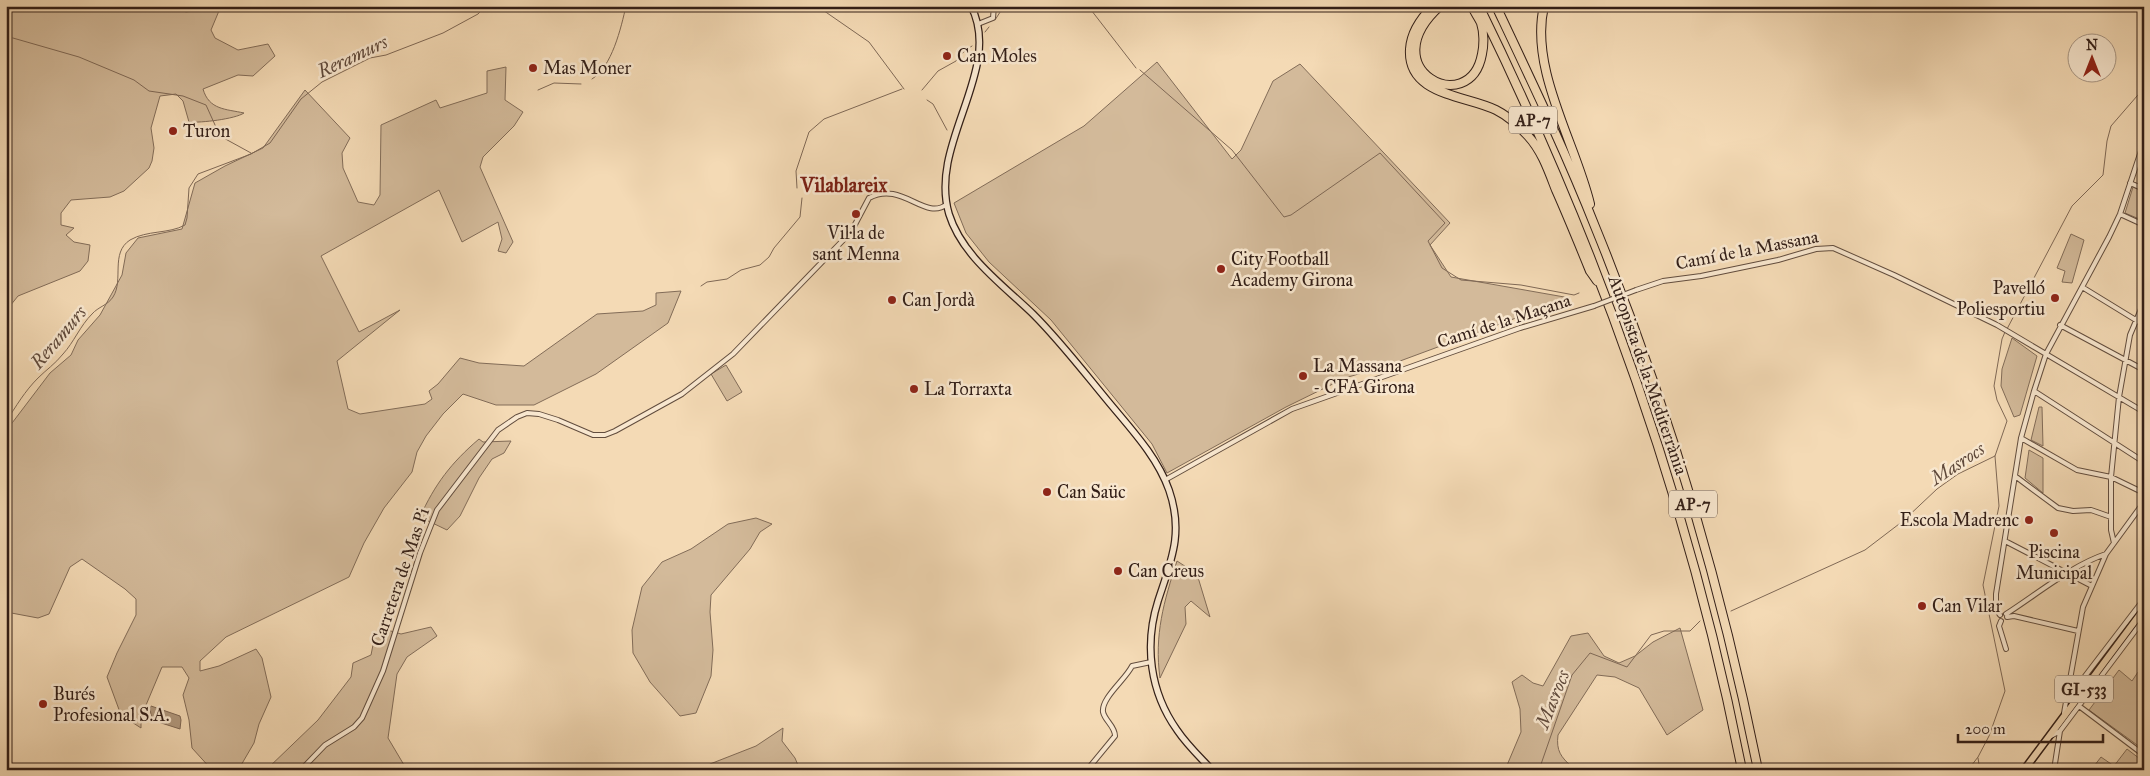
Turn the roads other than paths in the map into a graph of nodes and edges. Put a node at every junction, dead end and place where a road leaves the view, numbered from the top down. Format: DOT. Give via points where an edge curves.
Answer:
graph roads {
  1 [pos="972,6"];
  2 [pos="994,6"];
  3 [pos="1432,6"];
  4 [pos="1440,6"];
  5 [pos="1472,6"];
  6 [pos="1479,6"];
  7 [pos="1496,6"];
  8 [pos="1544,6"];
  9 [pos="978,24"];
  10 [pos="2144,142"];
  11 [pos="2130,183"];
  12 [pos="2144,188"];
  13 [pos="947,204"];
  14 [pos="2120,214"];
  15 [pos="2144,224"];
  16 [pos="1596,226"];
  17 [pos="2082,287"];
  18 [pos="1636,290"];
  19 [pos="1605,293"];
  20 [pos="2144,302"];
  21 [pos="2135,321"];
  22 [pos="2060,325"];
  23 [pos="2144,325"];
  24 [pos="2046,354"];
  25 [pos="2126,362"];
  26 [pos="2144,370"];
  27 [pos="2034,391"];
  28 [pos="2120,397"];
  29 [pos="2144,412"];
  30 [pos="2021,438"];
  31 [pos="2114,443"];
  32 [pos="2144,462"];
  33 [pos="2015,476"];
  34 [pos="2111,477"];
  35 [pos="1165,480"];
  36 [pos="2144,493"];
  37 [pos="2144,502"];
  38 [pos="2111,517"];
  39 [pos="2005,541"];
  40 [pos="2114,543"];
  41 [pos="2106,554"];
  42 [pos="2067,574"];
  43 [pos="2092,586"];
  44 [pos="2144,599"];
  45 [pos="2144,609"];
  46 [pos="2000,615"];
  47 [pos="2007,616"];
  48 [pos="2144,619"];
  49 [pos="2001,621"];
  50 [pos="2078,631"];
  51 [pos="2006,649"];
  52 [pos="1151,662"];
  53 [pos="2067,699"];
  54 [pos="2079,706"];
  55 [pos="2064,715"];
  56 [pos="2060,731"];
  57 [pos="2049,736"];
  58 [pos="2144,755"];
  59 [pos="301,770"];
  60 [pos="1087,770"];
  61 [pos="1212,770"];
  62 [pos="1742,770"];
  63 [pos="1758,770"];
  64 [pos="2024,770"];
  65 [pos="2054,770"];
  1 -- 9 [label="street"];
  2 -- 9 [label="street" via="993,18"];
  3 -- 19 [label="highway" via="1418,24 1410,45 1411,62 1419,77 1441,92 1494,109 1530,138 1549,173 1590,271"];
  4 -- 5 [label="highway" via="1420,32 1416,41 1416,57 1427,77 1447,84 1468,80 1481,60 1481,24"];
  6 -- 19 [label="highway, Autopista de la Mediterrània / AP-7" via="1545,147"];
  7 -- 16 [label="highway, Autopista de la Mediterrània / AP-7"];
  8 -- 16 [label="highway" via="1541,31 1548,75"];
  9 -- 13 [label="street" via="977,64 946,169"];
  10 -- 11 [label="street"];
  11 -- 12 [label="street"];
  11 -- 14 [label="street"];
  13 -- 35 [label="street" via="953,224 972,255 1042,324 1084,372 1148,450"];
  13 -- 59 [label="street, Carretera de Mas Pi" via="931,210 890,192 869,198 851,232 733,354 682,394 615,430 605,435 593,435 558,420 527,413 498,430 437,510 369,706 354,727 325,745"];
  14 -- 15 [label="street"];
  14 -- 17 [label="street"];
  16 -- 63 [label="highway, Autopista de la Mediterrània / AP-7" via="1646,359 1690,495 1720,600"];
  17 -- 21 [label="street"];
  17 -- 22 [label="street"];
  18 -- 24 [label="street, Camí de la Massana" via="1663,281 1833,248 1997,326"];
  18 -- 35 [label="street, Camí de la Maçana, bridge" via="1292,409"];
  19 -- 62 [label="highway, Autopista de la Mediterrània / AP-7" via="1671,485 1709,621"];
  20 -- 21 [label="street"];
  21 -- 23 [label="street"];
  21 -- 25 [label="street"];
  22 -- 24 [label="street"];
  22 -- 25 [label="street"];
  24 -- 27 [label="street"];
  24 -- 28 [label="street, Camí de la Massana"];
  25 -- 26 [label="street"];
  25 -- 28 [label="street"];
  27 -- 30 [label="street"];
  27 -- 31 [label="street"];
  28 -- 29 [label="street, Camí de la Massana"];
  28 -- 31 [label="street"];
  30 -- 33 [label="street"];
  30 -- 34 [label="street" via="2077,470"];
  31 -- 32 [label="street"];
  31 -- 34 [label="street"];
  33 -- 38 [label="street" via="2058,508 2091,510"];
  33 -- 39 [label="street"];
  34 -- 36 [label="street"];
  34 -- 38 [label="street"];
  35 -- 52 [label="street" via="1175,512 1176,542 1154,616"];
  37 -- 40 [label="street"];
  38 -- 40 [label="street"];
  39 -- 42 [label="street"];
  39 -- 46 [label="street" via="1996,594 1996,609"];
  40 -- 41 [label="street"];
  41 -- 42 [label="street"];
  41 -- 43 [label="street"];
  42 -- 43 [label="street"];
  42 -- 47 [label="street"];
  43 -- 50 [label="street"];
  44 -- 53 [label="street"];
  45 -- 55 [label="main road, GI-533"];
  46 -- 47 [label="street"];
  46 -- 49 [label="street"];
  47 -- 49 [label="street"];
  47 -- 50 [label="street"];
  48 -- 54 [label="street"];
  49 -- 51 [label="street" via="1999,626"];
  50 -- 53 [label="street"];
  52 -- 60 [label="street" via="1132,666 1104,704 1104,713 1115,736"];
  52 -- 61 [label="street" via="1158,696 1169,718"];
  53 -- 55 [label="street"];
  54 -- 56 [label="street"];
  54 -- 58 [label="street"];
  55 -- 57 [label="main road, GI-533"];
  56 -- 57 [label="street"];
  56 -- 65 [label="street"];
  57 -- 64 [label="main road, GI-533"];
}
